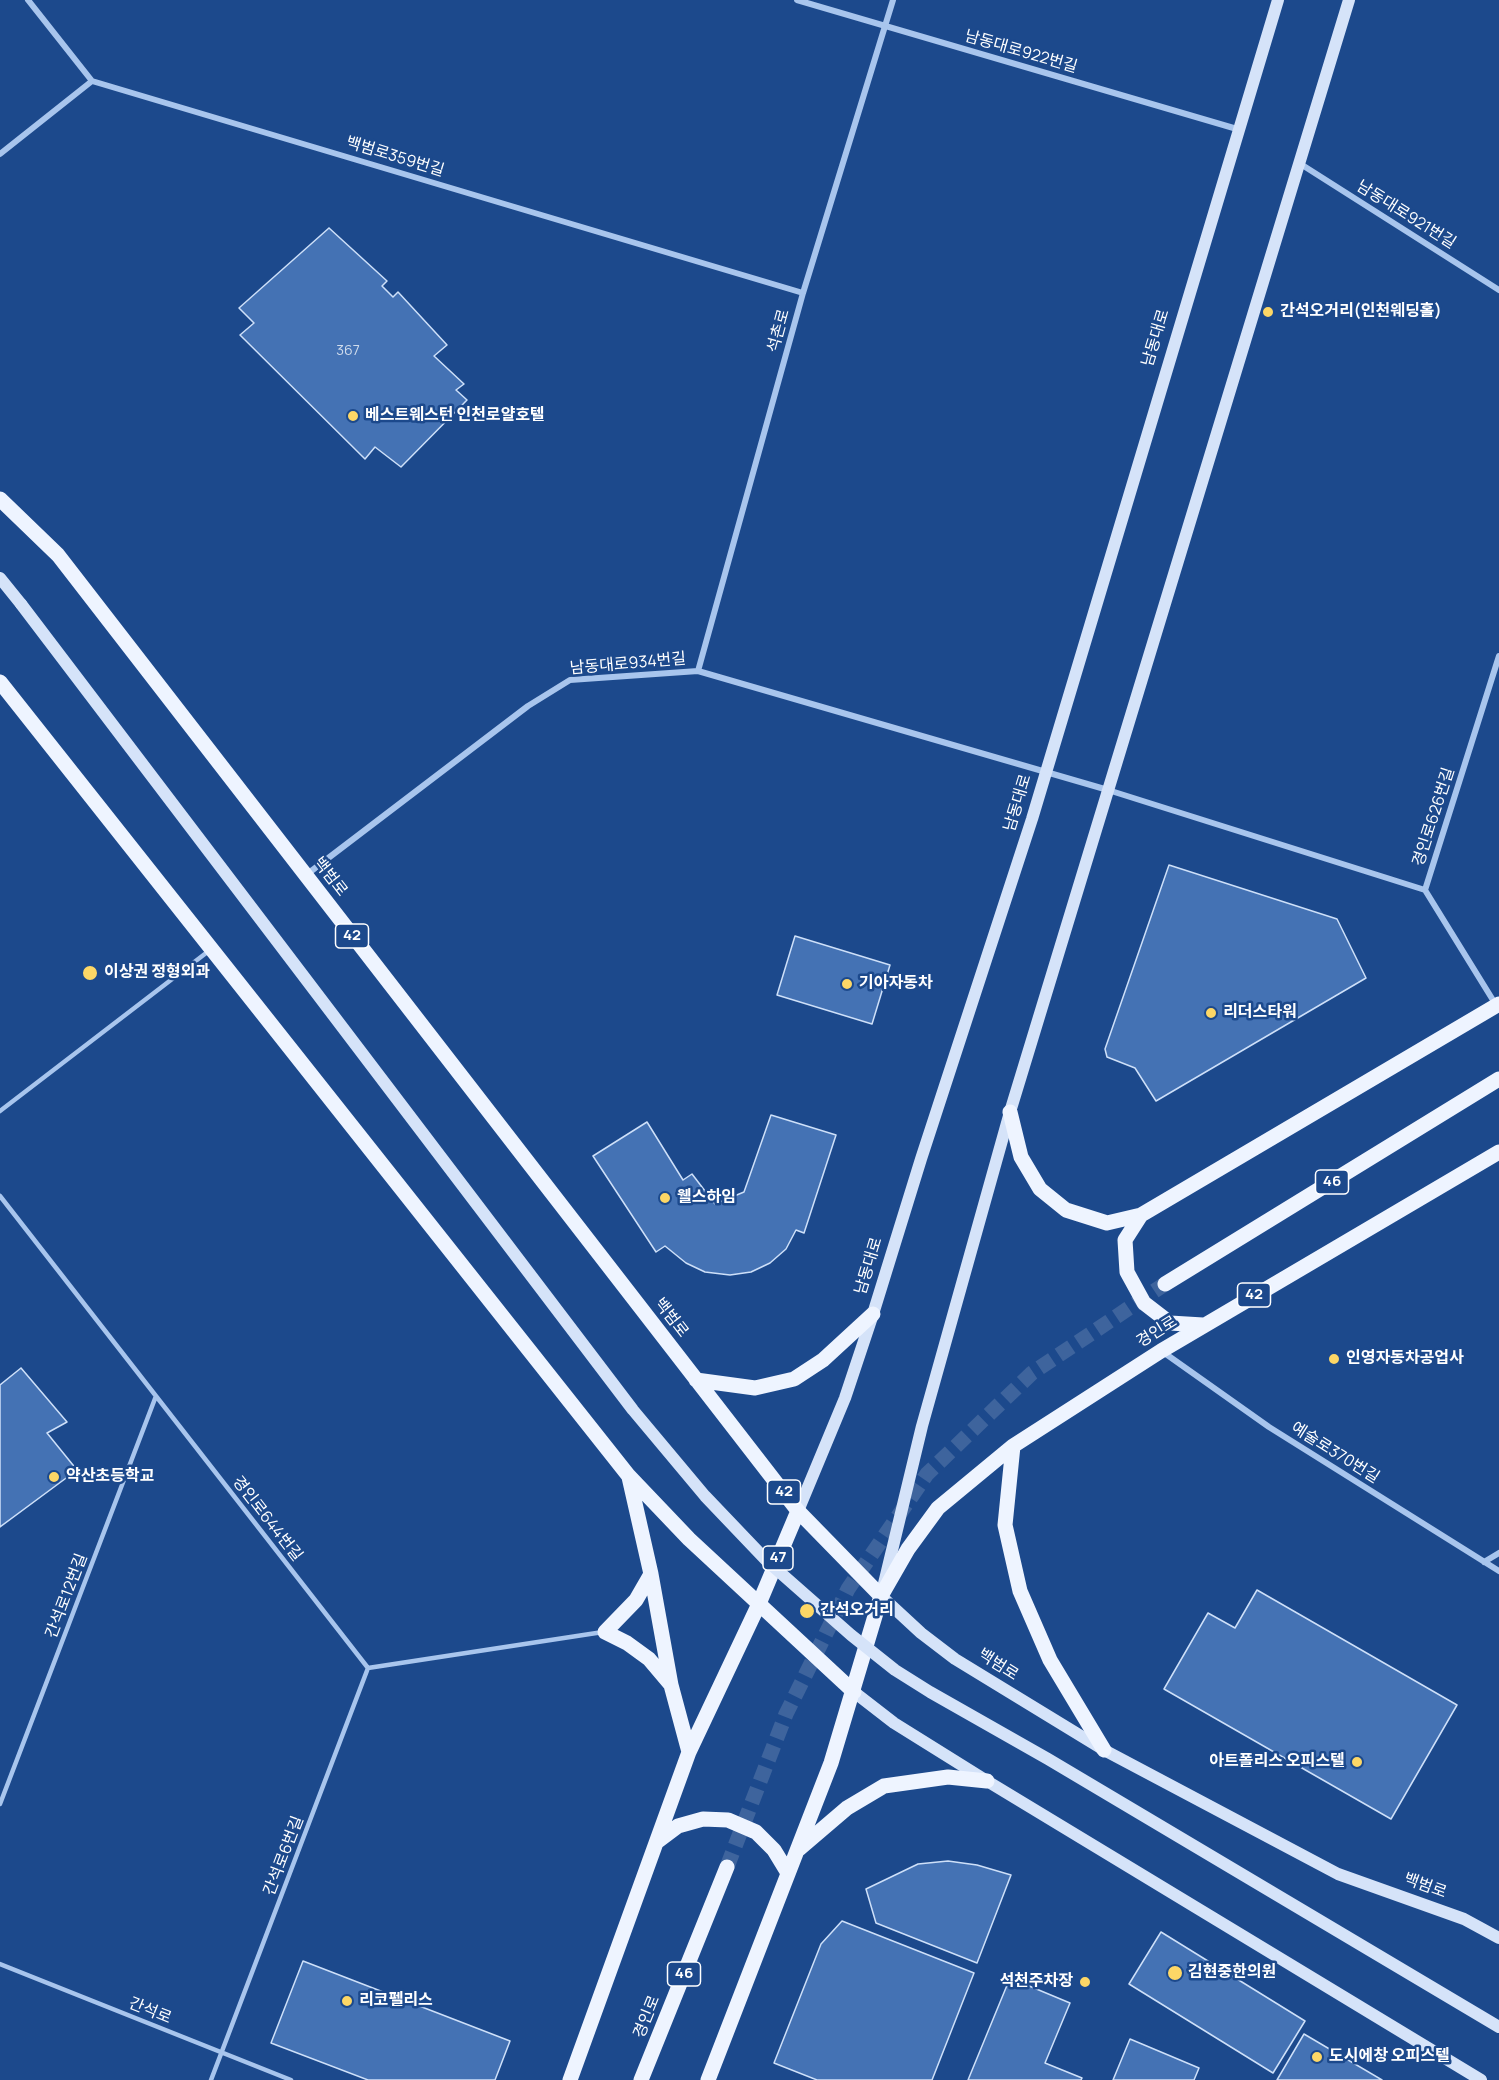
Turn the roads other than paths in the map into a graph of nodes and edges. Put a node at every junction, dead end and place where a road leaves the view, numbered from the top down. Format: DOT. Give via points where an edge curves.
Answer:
graph roads {
  1 [pos="28,0"];
  2 [pos="797,0"];
  3 [pos="893,0"];
  4 [pos="1278,0"];
  5 [pos="1349,0"];
  6 [pos="885,26"];
  7 [pos="92,81"];
  8 [pos="1237,129"];
  9 [pos="0,154"];
  10 [pos="1299,163"];
  11 [pos="1499,290"];
  12 [pos="803,293"];
  13 [pos="0,499"];
  14 [pos="0,578"];
  15 [pos="1499,656"];
  16 [pos="698,671"];
  17 [pos="0,682"];
  18 [pos="1046,772"];
  19 [pos="1108,790"];
  20 [pos="306,875"];
  21 [pos="1425,890"];
  22 [pos="211,948"];
  23 [pos="1498,1005"];
  24 [pos="1499,1079"];
  25 [pos="0,1111"];
  26 [pos="1010,1112"];
  27 [pos="1499,1152"];
  28 [pos="0,1196"];
  29 [pos="1141,1215"];
  30 [pos="1165,1284"];
  31 [pos="873,1314"];
  32 [pos="1203,1325"];
  33 [pos="1161,1351"];
  34 [pos="696,1380"];
  35 [pos="156,1395"];
  36 [pos="1013,1446"];
  37 [pos="628,1475"];
  38 [pos="798,1511"];
  39 [pos="1499,1553"];
  40 [pos="1484,1562"];
  41 [pos="1499,1571"];
  42 [pos="651,1574"];
  43 [pos="881,1596"];
  44 [pos="759,1605"];
  45 [pos="605,1632"];
  46 [pos="368,1668"];
  47 [pos="671,1685"];
  48 [pos="854,1692"];
  49 [pos="1104,1750"];
  50 [pos="689,1752"];
  51 [pos="987,1781"];
  52 [pos="0,1804"];
  53 [pos="658,1841"];
  54 [pos="797,1851"];
  55 [pos="727,1867"];
  56 [pos="788,1873"];
  57 [pos="1499,1938"];
  58 [pos="0,1964"];
  59 [pos="1499,2027"];
  60 [pos="222,2052"];
  61 [pos="211,2080"];
  62 [pos="291,2080"];
  63 [pos="570,2080"];
  64 [pos="641,2080"];
  65 [pos="708,2080"];
  66 [pos="1481,2080"];
  1 -- 7 [label="street"];
  2 -- 6 [label="street, 남동대로922번길"];
  3 -- 6 [label="street, 석촌로"];
  4 -- 8 [label="main road, 남동대로 / 47"];
  5 -- 10 [label="main road"];
  6 -- 8 [label="street, 남동대로922번길"];
  6 -- 12 [label="street, 석촌로"];
  7 -- 9 [label="street"];
  7 -- 12 [label="street, 백범로359번길"];
  8 -- 18 [label="main road, 남동대로 / 47"];
  10 -- 11 [label="street, 남동대로921번길"];
  10 -- 19 [label="main road"];
  12 -- 16 [label="street, 석촌로"];
  13 -- 20 [label="main road, 백범로 / 42" via="58,555"];
  14 -- 59 [label="main road, bridge" via="633,1410 759,1554 895,1670"];
  15 -- 21 [label="street, 경인로626번길"];
  16 -- 18 [label="street, 남동대로934번길"];
  16 -- 20 [label="street, 남동대로934번길" via="570,680 528,706"];
  17 -- 22 [label="main road"];
  18 -- 19 [label="street, 남동대로934번길"];
  18 -- 31 [label="main road, 남동대로 / 47"];
  19 -- 21 [label="street, 남동대로934번길"];
  19 -- 26 [label="main road"];
  20 -- 34 [label="main road, 백범로 / 42"];
  21 -- 23 [label="street, 경인로626번길"];
  22 -- 25 [label="lane"];
  22 -- 37 [label="main road"];
  23 -- 29 [label="main road"];
  24 -- 30 [label="main road, 46"];
  26 -- 29 [label="main road" via="1021,1157 1030,1173 1040,1189 1066,1210 1107,1223"];
  26 -- 43 [label="main road" via="922,1426"];
  27 -- 32 [label="main road, 경인로 / 42"];
  28 -- 35 [label="lane, 경인로644번길"];
  29 -- 32 [label="main road" via="1125,1240 1126,1272 1143,1303 1170,1323"];
  31 -- 34 [label="main road" via="823,1360 794,1379 755,1388"];
  31 -- 38 [label="main road, 남동대로 / 47"];
  32 -- 33 [label="main road, 경인로 / 42"];
  33 -- 36 [label="main road, 경인로 / 42"];
  33 -- 40 [label="street, 예술로370번길" via="1269,1427"];
  34 -- 38 [label="main road, 백범로 / 42"];
  35 -- 46 [label="lane, 경인로644번길"];
  35 -- 52 [label="lane, 간석로12번길"];
  36 -- 43 [label="main road, 경인로 / 42" via="938,1508"];
  36 -- 49 [label="main road" via="1005,1525 1020,1591 1050,1660"];
  37 -- 42 [label="main road"];
  37 -- 44 [label="main road"];
  38 -- 43 [label="main road, 백범로 / 42"];
  38 -- 44 [label="main road, 남동대로 / 47"];
  39 -- 40 [label="street"];
  40 -- 41 [label="street, 예술로370번길"];
  42 -- 45 [label="main road" via="636,1600"];
  42 -- 47 [label="main road"];
  43 -- 48 [label="main road, 경인로"];
  43 -- 49 [label="main road, 백범로" via="955,1659"];
  44 -- 48 [label="main road"];
  44 -- 50 [label="main road, 남동대로"];
  45 -- 46 [label="lane"];
  45 -- 47 [label="main road" via="649,1659"];
  46 -- 60 [label="lane, 간석로6번길"];
  47 -- 50 [label="main road"];
  48 -- 51 [label="main road"];
  48 -- 54 [label="main road, 경인로"];
  49 -- 57 [label="main road, 백범로" via="1338,1874 1464,1919"];
  50 -- 53 [label="main road, 남동대로"];
  51 -- 54 [label="main road" via="948,1777 884,1786 847,1808"];
  51 -- 66 [label="main road"];
  53 -- 56 [label="main road" via="678,1826 703,1819 728,1820 756,1832 774,1850"];
  53 -- 63 [label="main road, 남동대로"];
  54 -- 56 [label="main road, 경인로"];
  55 -- 64 [label="main road, 경인로 / 46"];
  56 -- 65 [label="main road, 경인로"];
  58 -- 60 [label="lane, 간석로"];
  60 -- 61 [label="lane, 간석로6번길"];
  60 -- 62 [label="lane, 간석로"];
}
